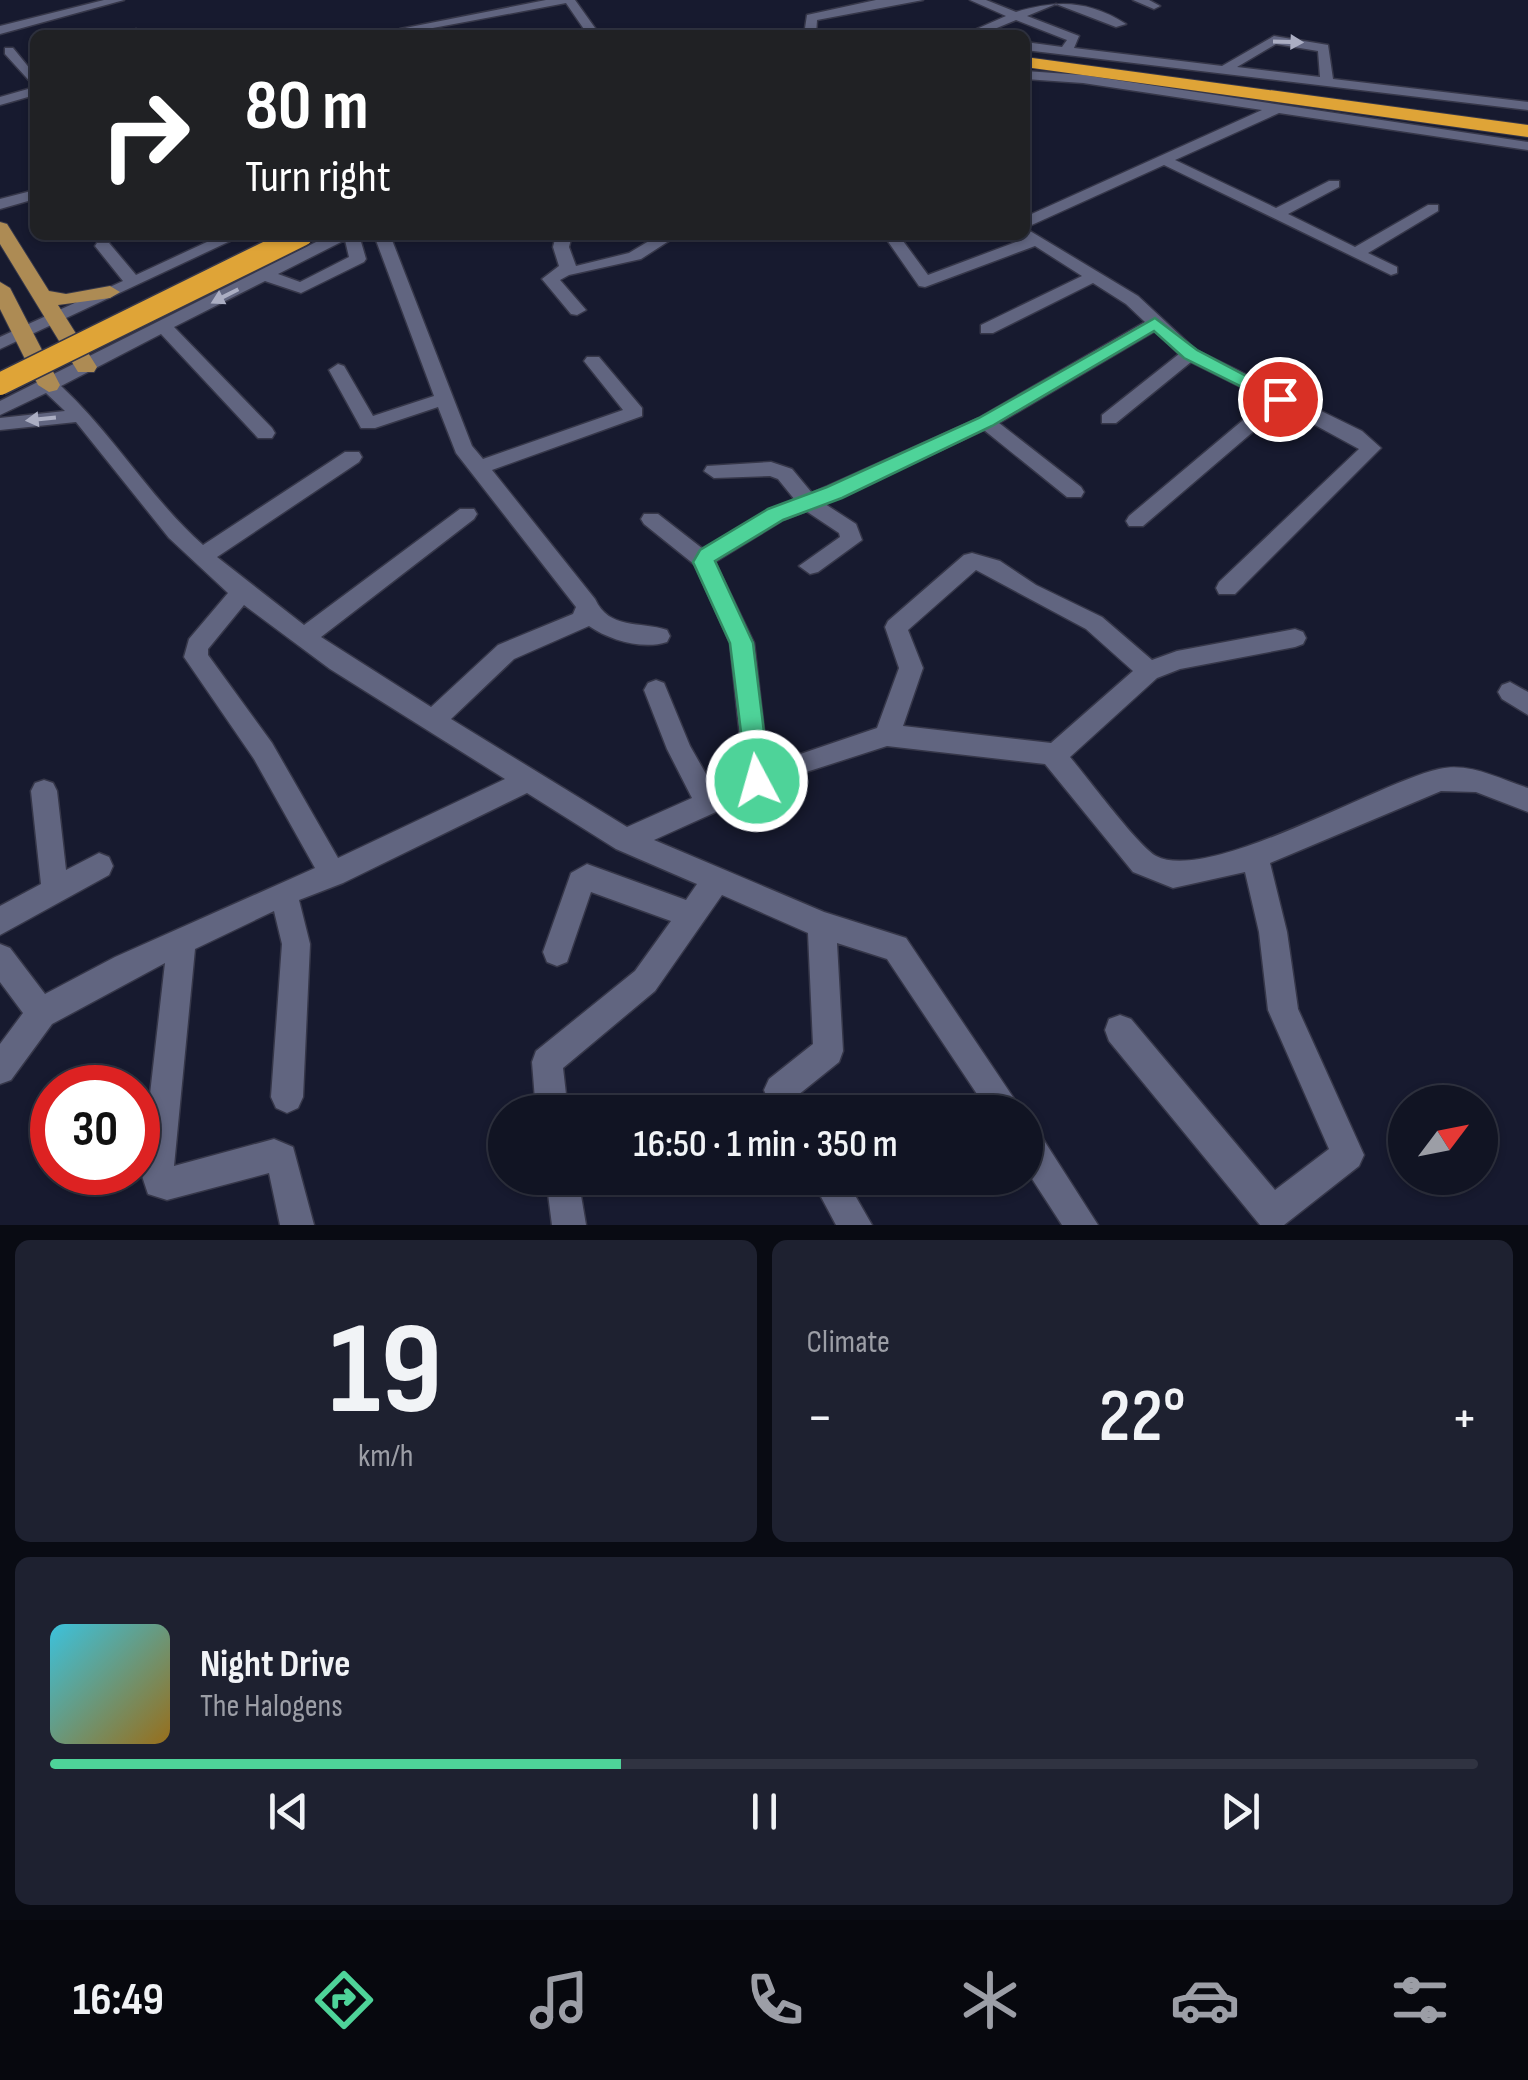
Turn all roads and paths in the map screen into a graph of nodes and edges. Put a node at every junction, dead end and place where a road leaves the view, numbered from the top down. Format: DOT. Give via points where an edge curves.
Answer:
graph roads {
  1 [pos="118,0"];
  2 [pos="917,0"];
  3 [pos="976,0"];
  4 [pos="1055,0"];
  5 [pos="1139,0"];
  6 [pos="572,1"];
  7 [pos="1154,6"];
  8 [pos="1015,15"];
  9 [pos="452,21"];
  10 [pos="1120,24"];
  11 [pos="406,29"];
  12 [pos="0,30"];
  13 [pos="456,30"];
  14 [pos="591,30"];
  15 [pos="810,30"];
  16 [pos="981,30"];
  17 [pos="4,48"];
  18 [pos="1030,50"];
  19 [pos="1066,50"];
  20 [pos="1030,51"];
  21 [pos="1030,63"];
  22 [pos="1224,70"];
  23 [pos="1030,76"];
  24 [pos="30,77"];
  25 [pos="1276,77"];
  26 [pos="1327,83"];
  27 [pos="1298,86"];
  28 [pos="30,93"];
  29 [pos="0,101"];
  30 [pos="1319,102"];
  31 [pos="1528,106"];
  32 [pos="1286,108"];
  33 [pos="1528,117"];
  34 [pos="1528,130"];
  35 [pos="1528,146"];
  36 [pos="1164,160"];
  37 [pos="1334,184"];
  38 [pos="30,195"];
  39 [pos="0,204"];
  40 [pos="1433,208"];
  41 [pos="1276,214"];
  42 [pos="1030,221"];
  43 [pos="0,228"];
  44 [pos="1031,237"];
  45 [pos="224,240"];
  46 [pos="252,240"];
  47 [pos="292,240"];
  48 [pos="332,240"];
  49 [pos="352,240"];
  50 [pos="384,240"];
  51 [pos="563,240"];
  52 [pos="661,240"];
  53 [pos="895,240"];
  54 [pos="1024,240"];
  55 [pos="103,246"];
  56 [pos="1356,253"];
  57 [pos="568,268"];
  58 [pos="1392,270"];
  59 [pos="264,275"];
  60 [pos="1094,276"];
  61 [pos="133,282"];
  62 [pos="0,288"];
  63 [pos="110,292"];
  64 [pos="40,296"];
  65 [pos="577,310"];
  66 [pos="53,318"];
  67 [pos="1155,323"];
  68 [pos="164,327"];
  69 [pos="986,329"];
  70 [pos="24,333"];
  71 [pos="0,344"];
  72 [pos="1190,354"];
  73 [pos="594,360"];
  74 [pos="0,362"];
  75 [pos="86,367"];
  76 [pos="338,370"];
  77 [pos="0,384"];
  78 [pos="49,385"];
  79 [pos="1280,399"];
  80 [pos="444,400"];
  81 [pos="0,409"];
  82 [pos="81,415"];
  83 [pos="1109,419"];
  84 [pos="986,422"];
  85 [pos="0,424"];
  86 [pos="265,433"];
  87 [pos="352,457"];
  88 [pos="478,468"];
  89 [pos="714,471"];
  90 [pos="1074,492"];
  91 [pos="808,504"];
  92 [pos="467,514"];
  93 [pos="651,519"];
  94 [pos="1136,521"];
  95 [pos="202,556"];
  96 [pos="704,562"];
  97 [pos="810,566"];
  98 [pos="1226,588"];
  99 [pos="242,592"];
  100 [pos="588,612"];
  101 [pos="658,636"];
  102 [pos="304,637"];
  103 [pos="1295,638"];
  104 [pos="1149,671"];
  105 [pos="656,690"];
  106 [pos="433,721"];
  107 [pos="887,735"];
  108 [pos="1054,756"];
  109 [pos="529,780"];
  110 [pos="757,781"];
  111 [pos="44,792"];
  112 [pos="1528,800"];
  113 [pos="708,802"];
  114 [pos="625,840"];
  115 [pos="1255,857"];
  116 [pos="100,866"];
  117 [pos="333,874"];
  118 [pos="718,880"];
  119 [pos="55,890"];
  120 [pos="284,893"];
  121 [pos="692,916"];
  122 [pos="0,921"];
  123 [pos="822,925"];
  124 [pos="182,940"];
  125 [pos="557,952"];
  126 [pos="0,958"];
  127 [pos="42,1013"];
  128 [pos="1120,1030"];
  129 [pos="0,1069"];
  130 [pos="550,1095"];
  131 [pos="782,1095"];
  132 [pos="996,1095"];
  133 [pos="287,1097"];
  134 [pos="1043,1167"];
  135 [pos="565,1195"];
  136 [pos="837,1195"];
  137 [pos="1270,1221"];
  138 [pos="297,1225"];
  139 [pos="569,1225"];
  140 [pos="855,1225"];
  141 [pos="1081,1225"];
  1 -- 12 [label="street" via="60,21"];
  2 -- 15 [label="street" via="811,18"];
  3 -- 8 [label="street"];
  4 -- 8 [label="street"];
  4 -- 10 [label="street"];
  5 -- 7 [label="street"];
  6 -- 9 [label="street"];
  6 -- 14 [label="street"];
  8 -- 16 [label="street"];
  8 -- 19 [label="street" via="1075,39"];
  9 -- 11 [label="street"];
  9 -- 13 [label="street"];
  17 -- 24 [label="street"];
  18 -- 19 [label="street"];
  19 -- 22 [label="street"];
  20 -- 27 [label="highway"];
  21 -- 30 [label="highway"];
  22 -- 25 [label="street"];
  22 -- 26 [label="street, one-way" via="1282,39 1324,48"];
  23 -- 32 [label="street"];
  25 -- 26 [label="street"];
  25 -- 27 [label="highway"];
  26 -- 31 [label="street"];
  27 -- 33 [label="highway"];
  28 -- 29 [label="street"];
  30 -- 32 [label="highway"];
  30 -- 34 [label="highway"];
  32 -- 35 [label="street"];
  32 -- 36 [label="street"];
  36 -- 41 [label="street"];
  36 -- 42 [label="street"];
  37 -- 41 [label="street"];
  38 -- 39 [label="street"];
  40 -- 56 [label="street"];
  41 -- 56 [label="street"];
  43 -- 64 [label="main road"];
  44 -- 60 [label="street"];
  45 -- 61 [label="street"];
  46 -- 74 [label="highway"];
  47 -- 77 [label="highway, bridge"];
  48 -- 59 [label="street"];
  49 -- 59 [label="street" via="358,259 308,286"];
  50 -- 80 [label="street"];
  51 -- 57 [label="street"];
  52 -- 57 [label="street" via="630,258"];
  53 -- 54 [label="street" via="925,282"];
  55 -- 61 [label="street"];
  56 -- 58 [label="street"];
  57 -- 65 [label="street" via="550,278"];
  59 -- 68 [label="street, one-way"];
  60 -- 67 [label="street"];
  60 -- 69 [label="street"];
  61 -- 63 [label="street"];
  62 -- 70 [label="main road"];
  63 -- 64 [label="main road" via="66,300"];
  63 -- 66 [label="street"];
  64 -- 66 [label="main road"];
  66 -- 70 [label="street"];
  66 -- 75 [label="main road"];
  67 -- 72 [label="street"];
  67 -- 84 [label="street"];
  68 -- 75 [label="street"];
  68 -- 86 [label="street"];
  70 -- 71 [label="street"];
  70 -- 78 [label="main road"];
  72 -- 79 [label="street"];
  72 -- 83 [label="street"];
  73 -- 88 [label="street" via="636,412"];
  75 -- 78 [label="street"];
  75 -- 82 [label="street"];
  76 -- 80 [label="street" via="368,424"];
  78 -- 81 [label="street"];
  78 -- 82 [label="street"];
  79 -- 94 [label="street"];
  79 -- 98 [label="street" via="1366,442 1370,454"];
  80 -- 88 [label="street"];
  82 -- 85 [label="street, one-way"];
  82 -- 95 [label="street" via="176,534"];
  84 -- 90 [label="street"];
  84 -- 91 [label="street"];
  87 -- 95 [label="street"];
  88 -- 100 [label="street"];
  89 -- 91 [label="street" via="771,469 785,474"];
  91 -- 96 [label="street" via="768,518"];
  91 -- 97 [label="street" via="852,534"];
  92 -- 102 [label="street"];
  93 -- 96 [label="street"];
  95 -- 99 [label="street"];
  96 -- 110 [label="street" via="742,643"];
  99 -- 102 [label="street"];
  99 -- 117 [label="street" via="196,646 196,658 263,752"];
  100 -- 101 [label="street" via="613,631"];
  100 -- 106 [label="street" via="506,652"];
  102 -- 106 [label="street"];
  103 -- 104 [label="street"];
  104 -- 107 [label="street" via="1094,623 972,561 896,627 911,668"];
  104 -- 108 [label="street"];
  105 -- 113 [label="street"];
  106 -- 109 [label="street"];
  107 -- 108 [label="street"];
  107 -- 110 [label="street"];
  108 -- 115 [label="street" via="1142,863 1172,875"];
  109 -- 114 [label="street"];
  109 -- 117 [label="street"];
  110 -- 113 [label="street"];
  111 -- 119 [label="street"];
  112 -- 115 [label="street" via="1463,776 1440,780"];
  113 -- 114 [label="street"];
  114 -- 118 [label="street"];
  115 -- 137 [label="street" via="1283,1010 1348,1155"];
  116 -- 119 [label="street"];
  117 -- 120 [label="street"];
  118 -- 121 [label="street"];
  118 -- 123 [label="street"];
  119 -- 122 [label="street"];
  120 -- 124 [label="street"];
  120 -- 133 [label="street" via="296,944"];
  121 -- 125 [label="street" via="587,877"];
  121 -- 130 [label="street" via="645,981 547,1062"];
  123 -- 131 [label="street" via="830,1043 825,1057 780,1090"];
  123 -- 132 [label="street" via="887,942 906,958"];
  124 -- 127 [label="street"];
  124 -- 138 [label="street" via="160,1182 274,1155 282,1158"];
  126 -- 127 [label="street"];
  127 -- 129 [label="street"];
  128 -- 137 [label="street"];
  134 -- 141 [label="street"];
  135 -- 139 [label="street"];
  136 -- 140 [label="street"];
}
